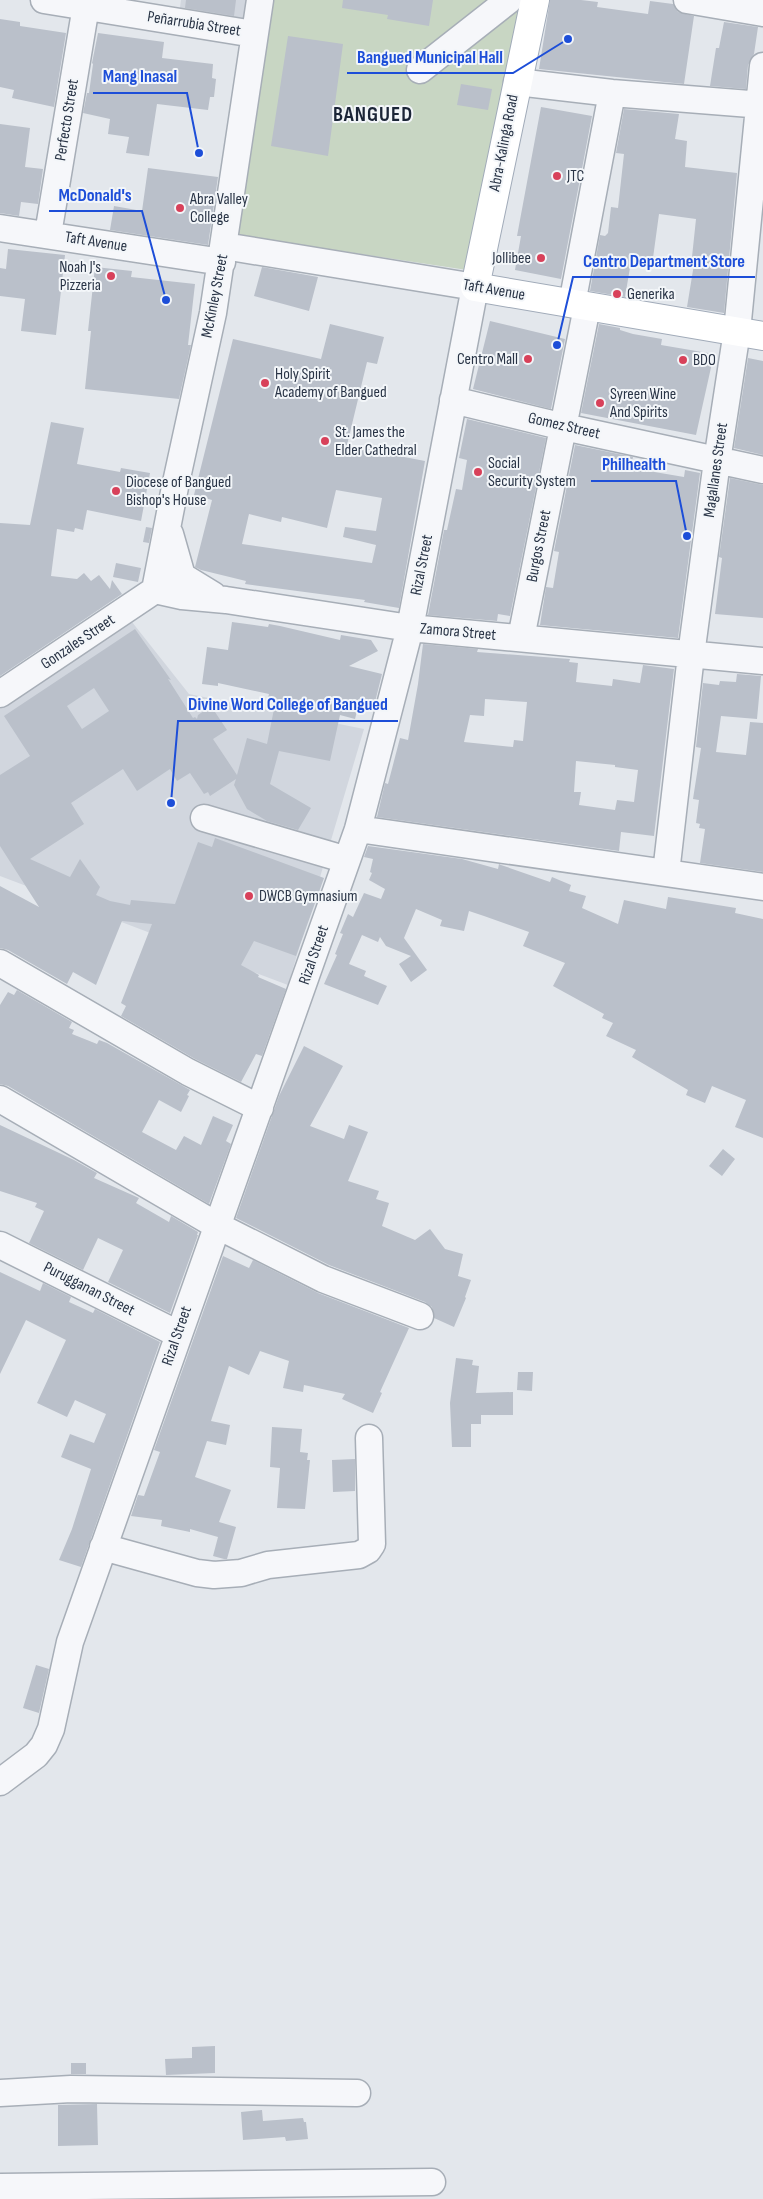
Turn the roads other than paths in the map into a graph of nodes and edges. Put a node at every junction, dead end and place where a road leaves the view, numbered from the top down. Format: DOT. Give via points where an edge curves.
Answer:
graph roads {
  1 [pos="44,0"];
  2 [pos="260,0"];
  3 [pos="509,0"];
  4 [pos="535,0"];
  5 [pos="687,0"];
  6 [pos="87,3"];
  7 [pos="763,13"];
  8 [pos="254,34"];
  9 [pos="763,66"];
  10 [pos="420,70"];
  11 [pos="516,82"];
  12 [pos="612,93"];
  13 [pos="761,105"];
  14 [pos="0,228"];
  15 [pos="48,234"];
  16 [pos="223,254"];
  17 [pos="475,287"];
  18 [pos="580,305"];
  19 [pos="750,333"];
  20 [pos="453,400"];
  21 [pos="564,427"];
  22 [pos="717,461"];
  23 [pos="763,470"];
  24 [pos="168,528"];
  25 [pos="155,590"];
  26 [pos="226,600"];
  27 [pos="410,628"];
  28 [pos="521,638"];
  29 [pos="691,655"];
  30 [pos="763,661"];
  31 [pos="0,694"];
  32 [pos="204,818"];
  33 [pos="358,829"];
  34 [pos="347,860"];
  35 [pos="666,873"];
  36 [pos="763,887"];
  37 [pos="3,974"];
  38 [pos="0,1099"];
  39 [pos="260,1108"];
  40 [pos="216,1225"];
  41 [pos="0,1245"];
  42 [pos="420,1316"];
  43 [pos="178,1334"];
  44 [pos="369,1438"];
  45 [pos="103,1547"];
  46 [pos="0,1782"];
  47 [pos="0,2093"];
  48 [pos="357,2093"];
  49 [pos="432,2182"];
  50 [pos="1,2188"];
  1 -- 6 [label="street, Peñarrubia Street"];
  2 -- 8 [label="street, McKinley Street"];
  3 -- 10 [label="street"];
  4 -- 11 [label="main road, Abra-Kalinga Road"];
  5 -- 7 [label="street"];
  6 -- 8 [label="street, Peñarrubia Street"];
  6 -- 15 [label="street, Perfecto Street"];
  8 -- 16 [label="street, McKinley Street"];
  9 -- 13 [label="street, Magallanes Street"];
  11 -- 12 [label="street"];
  11 -- 17 [label="main road, Abra-Kalinga Road"];
  12 -- 13 [label="street"];
  12 -- 18 [label="street, Burgos Street"];
  13 -- 19 [label="street, Magallanes Street"];
  14 -- 15 [label="street, Taft Avenue"];
  15 -- 16 [label="street, Taft Avenue"];
  16 -- 17 [label="street, Taft Avenue"];
  16 -- 24 [label="street, McKinley Street"];
  17 -- 18 [label="main road, Taft Avenue"];
  17 -- 20 [label="street, Rizal Street"];
  18 -- 19 [label="main road, Taft Avenue"];
  18 -- 21 [label="street, Burgos Street"];
  19 -- 22 [label="street, Magallanes Street"];
  20 -- 21 [label="street, Gomez Street"];
  20 -- 27 [label="street, Rizal Street"];
  21 -- 22 [label="street, Gomez Street"];
  21 -- 28 [label="street, Burgos Street"];
  22 -- 23 [label="street, Gomez Street"];
  22 -- 29 [label="street, Magallanes Street"];
  24 -- 25 [label="street, McKinley Street"];
  24 -- 26 [label="street" via="182,576 205,592"];
  25 -- 26 [label="street, Zamora Street"];
  25 -- 31 [label="street, Gonzales Street"];
  26 -- 27 [label="street, Zamora Street"];
  27 -- 28 [label="street, Zamora Street"];
  27 -- 33 [label="street, Rizal Street"];
  28 -- 29 [label="street, Zamora Street"];
  29 -- 30 [label="street, Zamora Street"];
  29 -- 35 [label="street, Magallanes Street"];
  32 -- 34 [label="street"];
  33 -- 34 [label="street, Rizal Street"];
  33 -- 35 [label="street"];
  34 -- 39 [label="street, Rizal Street"];
  35 -- 36 [label="street"];
  37 -- 39 [label="street"];
  38 -- 40 [label="street"];
  39 -- 40 [label="street, Rizal Street"];
  40 -- 42 [label="street" via="323,1279"];
  40 -- 43 [label="street, Rizal Street"];
  41 -- 43 [label="street, Purugganan Street"];
  43 -- 45 [label="street, Rizal Street"];
  44 -- 45 [label="street" via="372,1544 359,1556 268,1565 241,1573 214,1575 197,1574"];
  45 -- 46 [label="street, Rizal Street" via="70,1642 51,1729 44,1745 36,1755"];
  47 -- 48 [label="street" via="71,2089"];
  49 -- 50 [label="street"];
}
